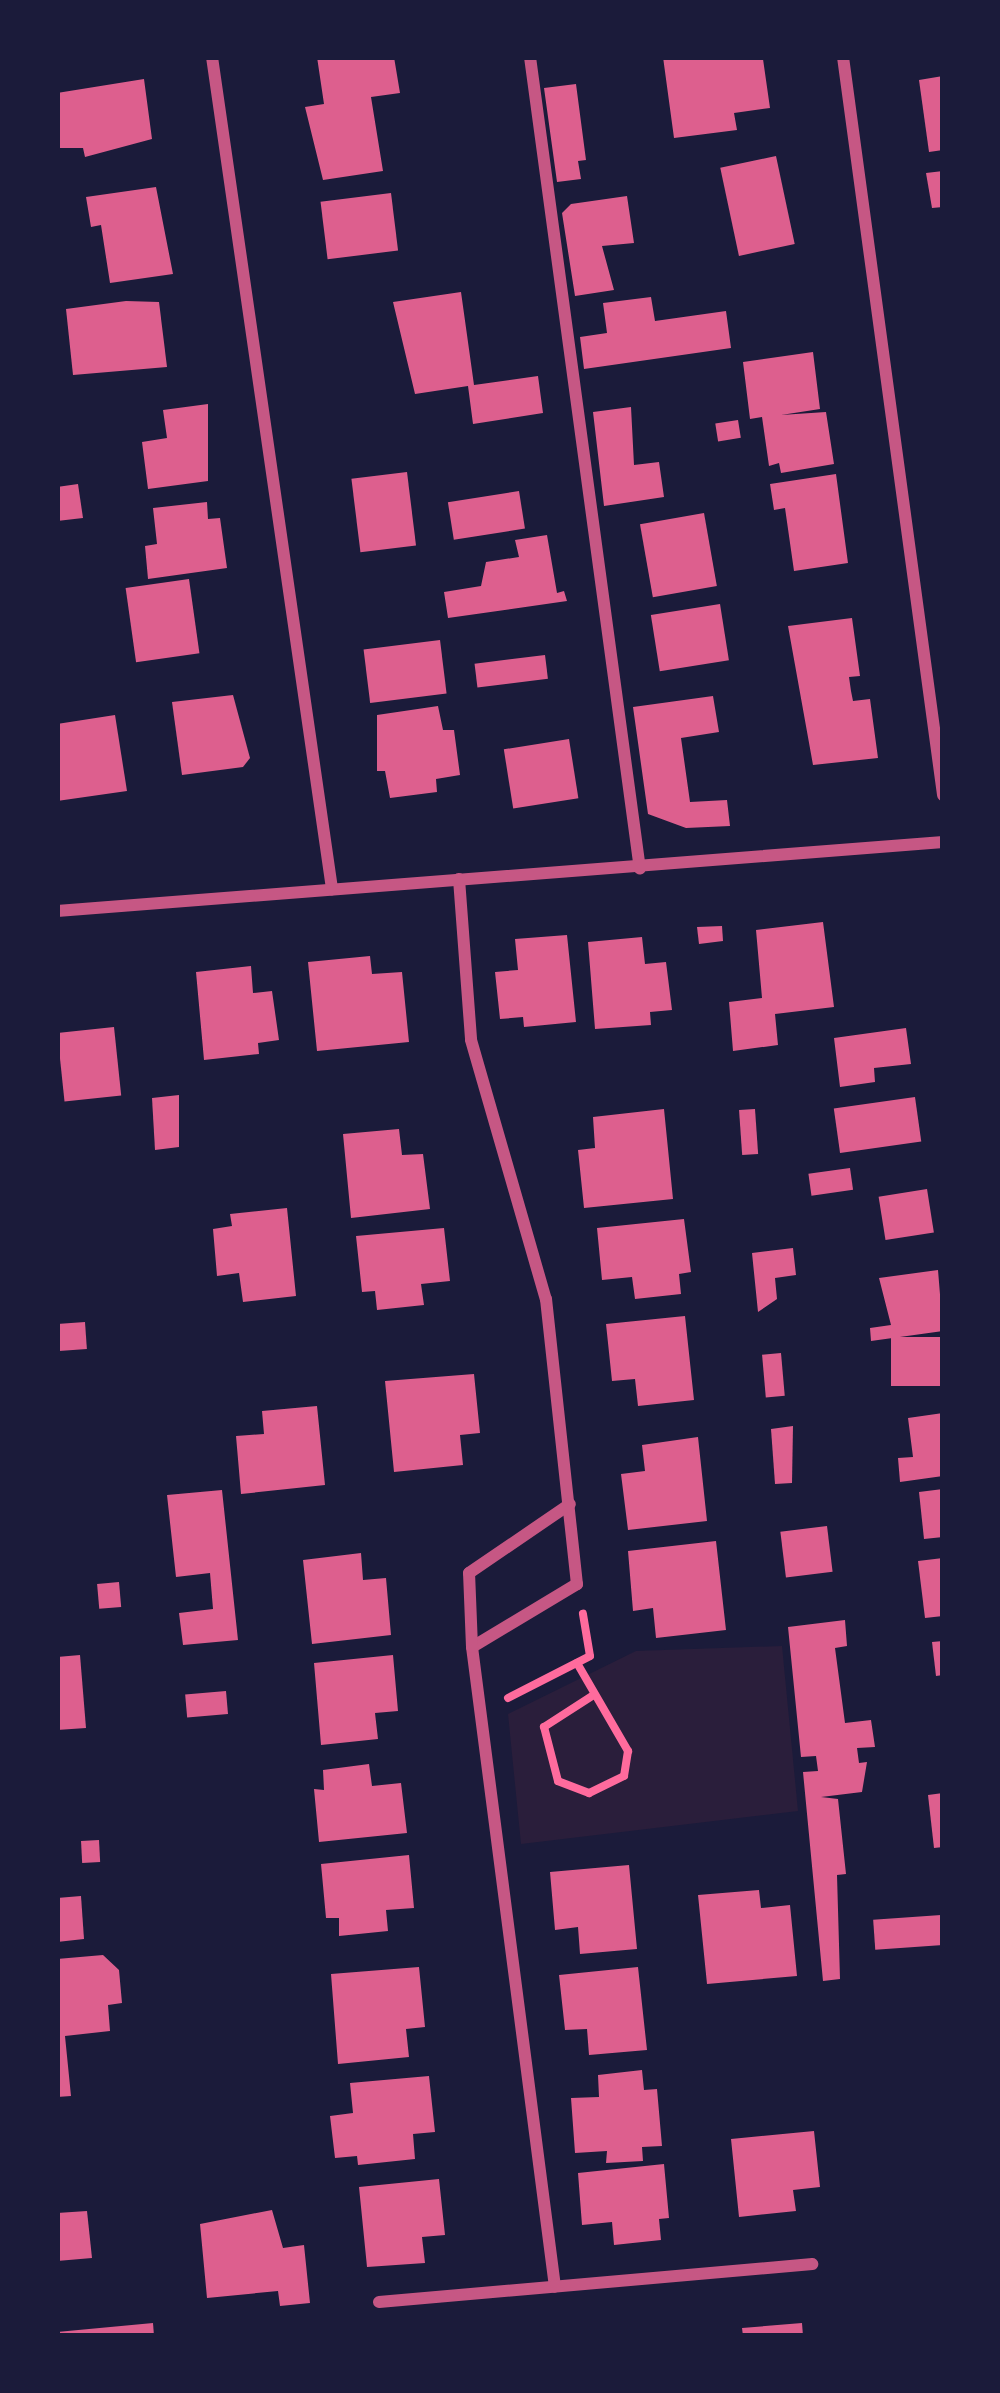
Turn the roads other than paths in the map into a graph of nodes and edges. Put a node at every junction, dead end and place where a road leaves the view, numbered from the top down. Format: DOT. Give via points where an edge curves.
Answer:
graph roads {
  1 [pos="212,57"];
  2 [pos="530,57"];
  3 [pos="843,57"];
  4 [pos="943,795"];
  5 [pos="943,842"];
  6 [pos="640,869"];
  7 [pos="459,879"];
  8 [pos="332,890"];
  9 [pos="57,910"];
  10 [pos="570,1504"];
  11 [pos="472,1647"];
  12 [pos="812,2264"];
  13 [pos="555,2287"];
  14 [pos="379,2302"];
  1 -- 8 [label="street"];
  2 -- 6 [label="street"];
  3 -- 4 [label="street"];
  5 -- 6 [label="street"];
  6 -- 7 [label="street"];
  7 -- 8 [label="street"];
  7 -- 10 [label="street" via="471,1040 546,1299"];
  8 -- 9 [label="street"];
  10 -- 11 [label="street" via="469,1573"];
  10 -- 11 [label="street" via="577,1584"];
  11 -- 13 [label="street"];
  12 -- 13 [label="street"];
  13 -- 14 [label="street"];
}
